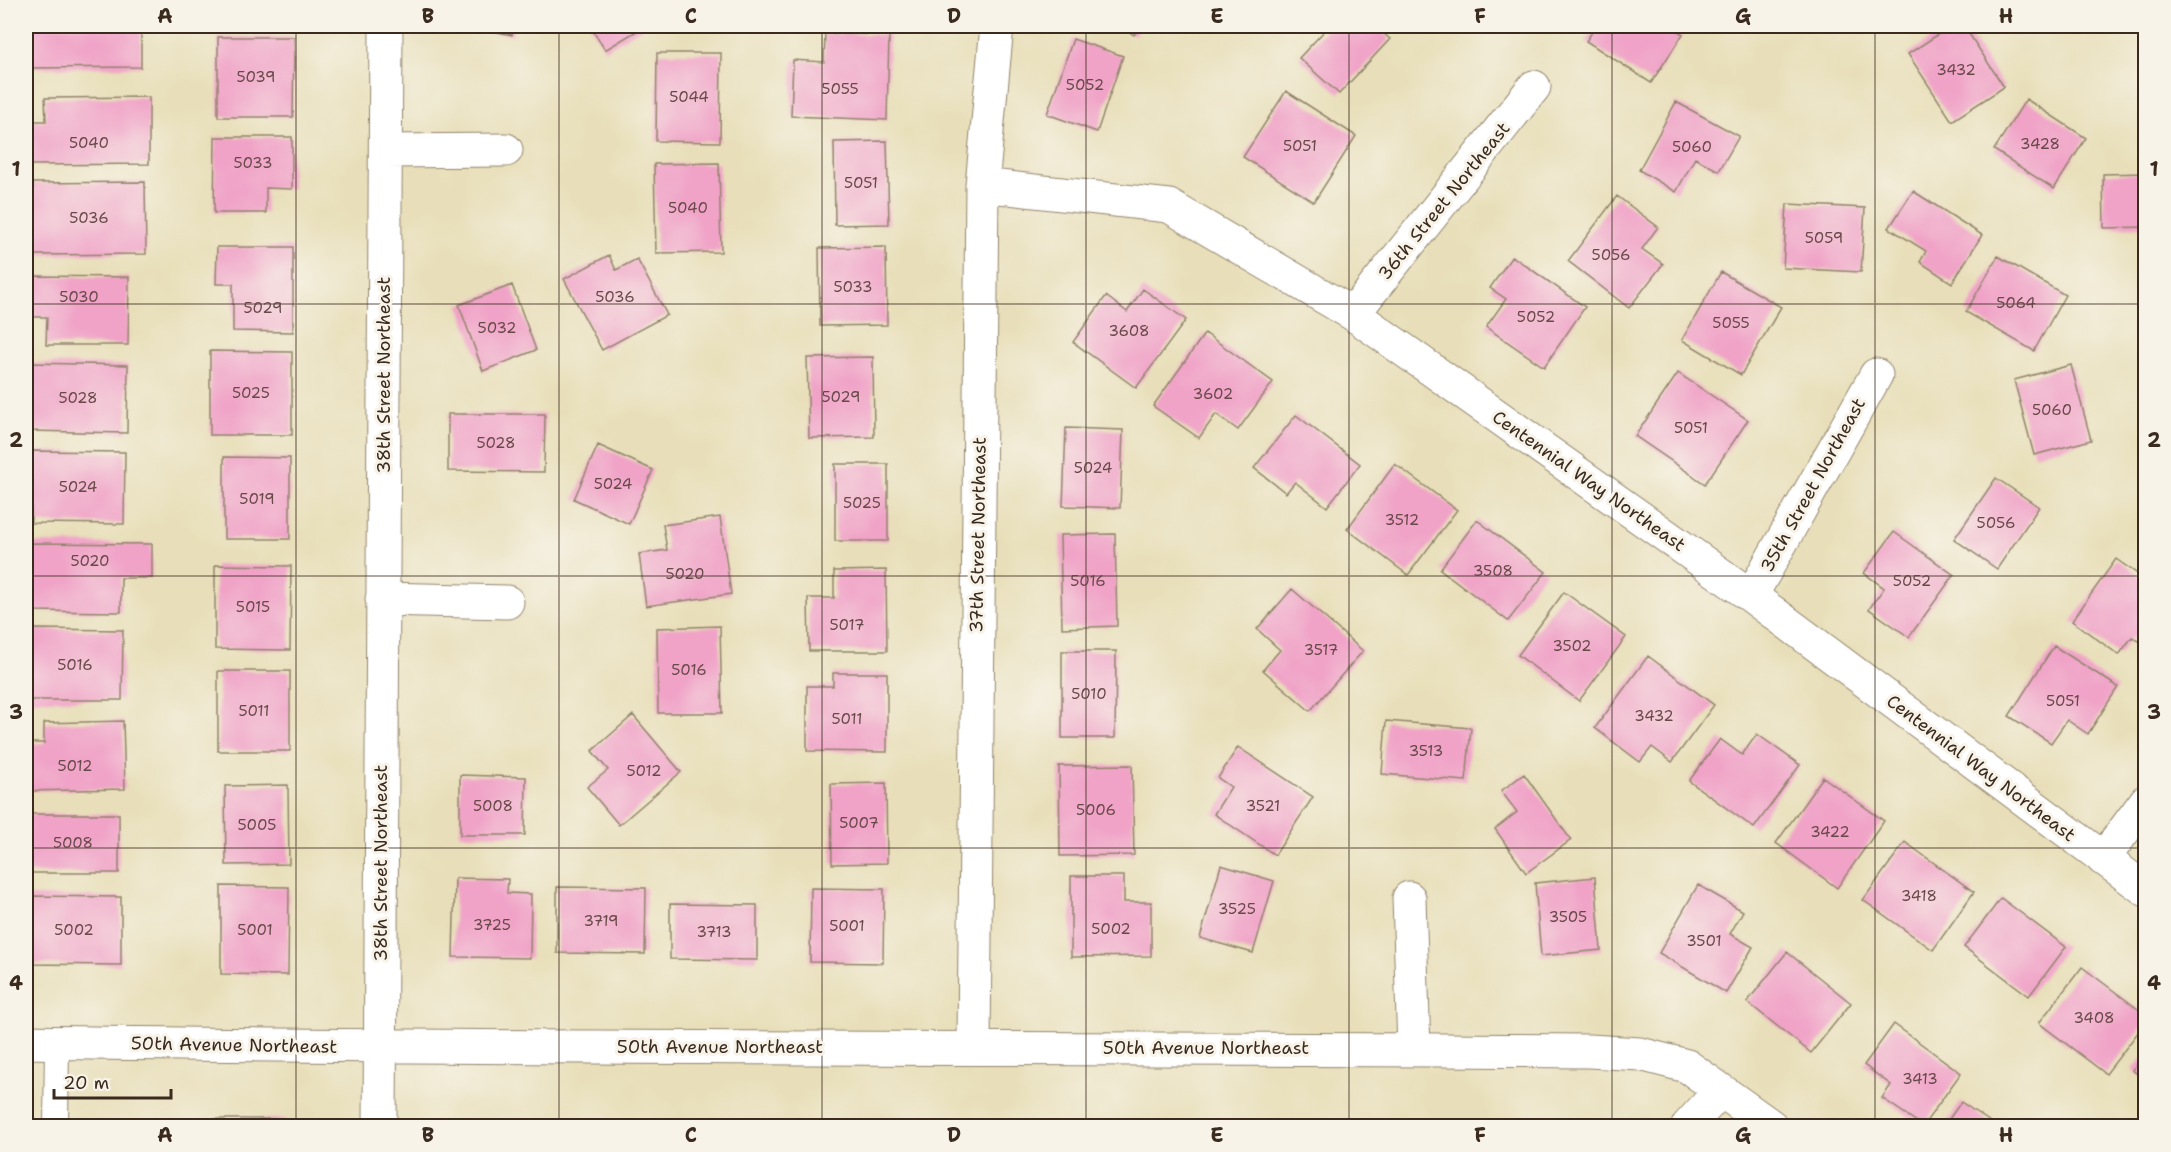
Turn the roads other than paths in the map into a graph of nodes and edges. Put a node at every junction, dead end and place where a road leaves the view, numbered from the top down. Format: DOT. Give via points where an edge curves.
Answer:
graph roads {
  1 [pos="386,26"];
  2 [pos="997,26"];
  3 [pos="1534,87"];
  4 [pos="506,150"];
  5 [pos="386,151"];
  6 [pos="982,185"];
  7 [pos="1353,314"];
  8 [pos="1876,375"];
  9 [pos="1751,596"];
  10 [pos="382,599"];
  11 [pos="507,602"];
  12 [pos="2145,801"];
  13 [pos="2103,859"];
  14 [pos="2145,890"];
  15 [pos="1409,898"];
  16 [pos="41,1042"];
  17 [pos="974,1046"];
  18 [pos="379,1047"];
  19 [pos="1414,1049"];
  20 [pos="1720,1091"];
  21 [pos="56,1126"];
  22 [pos="380,1126"];
  23 [pos="1688,1126"];
  24 [pos="1771,1126"];
  1 -- 5 [label="street, 38th Street Northeast"];
  2 -- 6 [label="street, 37th Street Northeast"];
  3 -- 7 [label="street, 36th Street Northeast"];
  4 -- 5 [label="street"];
  5 -- 10 [label="street, 38th Street Northeast"];
  6 -- 7 [label="street, Centennial Way Northeast" via="1169,206"];
  6 -- 17 [label="street, 37th Street Northeast"];
  7 -- 9 [label="street, Centennial Way Northeast"];
  8 -- 9 [label="street, 35th Street Northeast"];
  9 -- 13 [label="street, Centennial Way Northeast"];
  10 -- 11 [label="street"];
  10 -- 18 [label="street, 38th Street Northeast"];
  12 -- 13 [label="street"];
  13 -- 14 [label="street, Centennial Way Northeast"];
  15 -- 19 [label="street"];
  16 -- 18 [label="street, 50th Avenue Northeast"];
  16 -- 21 [label="lane"];
  17 -- 18 [label="street, 50th Avenue Northeast"];
  17 -- 19 [label="street, 50th Avenue Northeast"];
  18 -- 22 [label="street, 38th Street Northeast"];
  19 -- 20 [label="street, 50th Avenue Northeast" via="1640,1054 1687,1066"];
  20 -- 23 [label="street"];
  20 -- 24 [label="street, 50th Avenue Northeast"];
}
